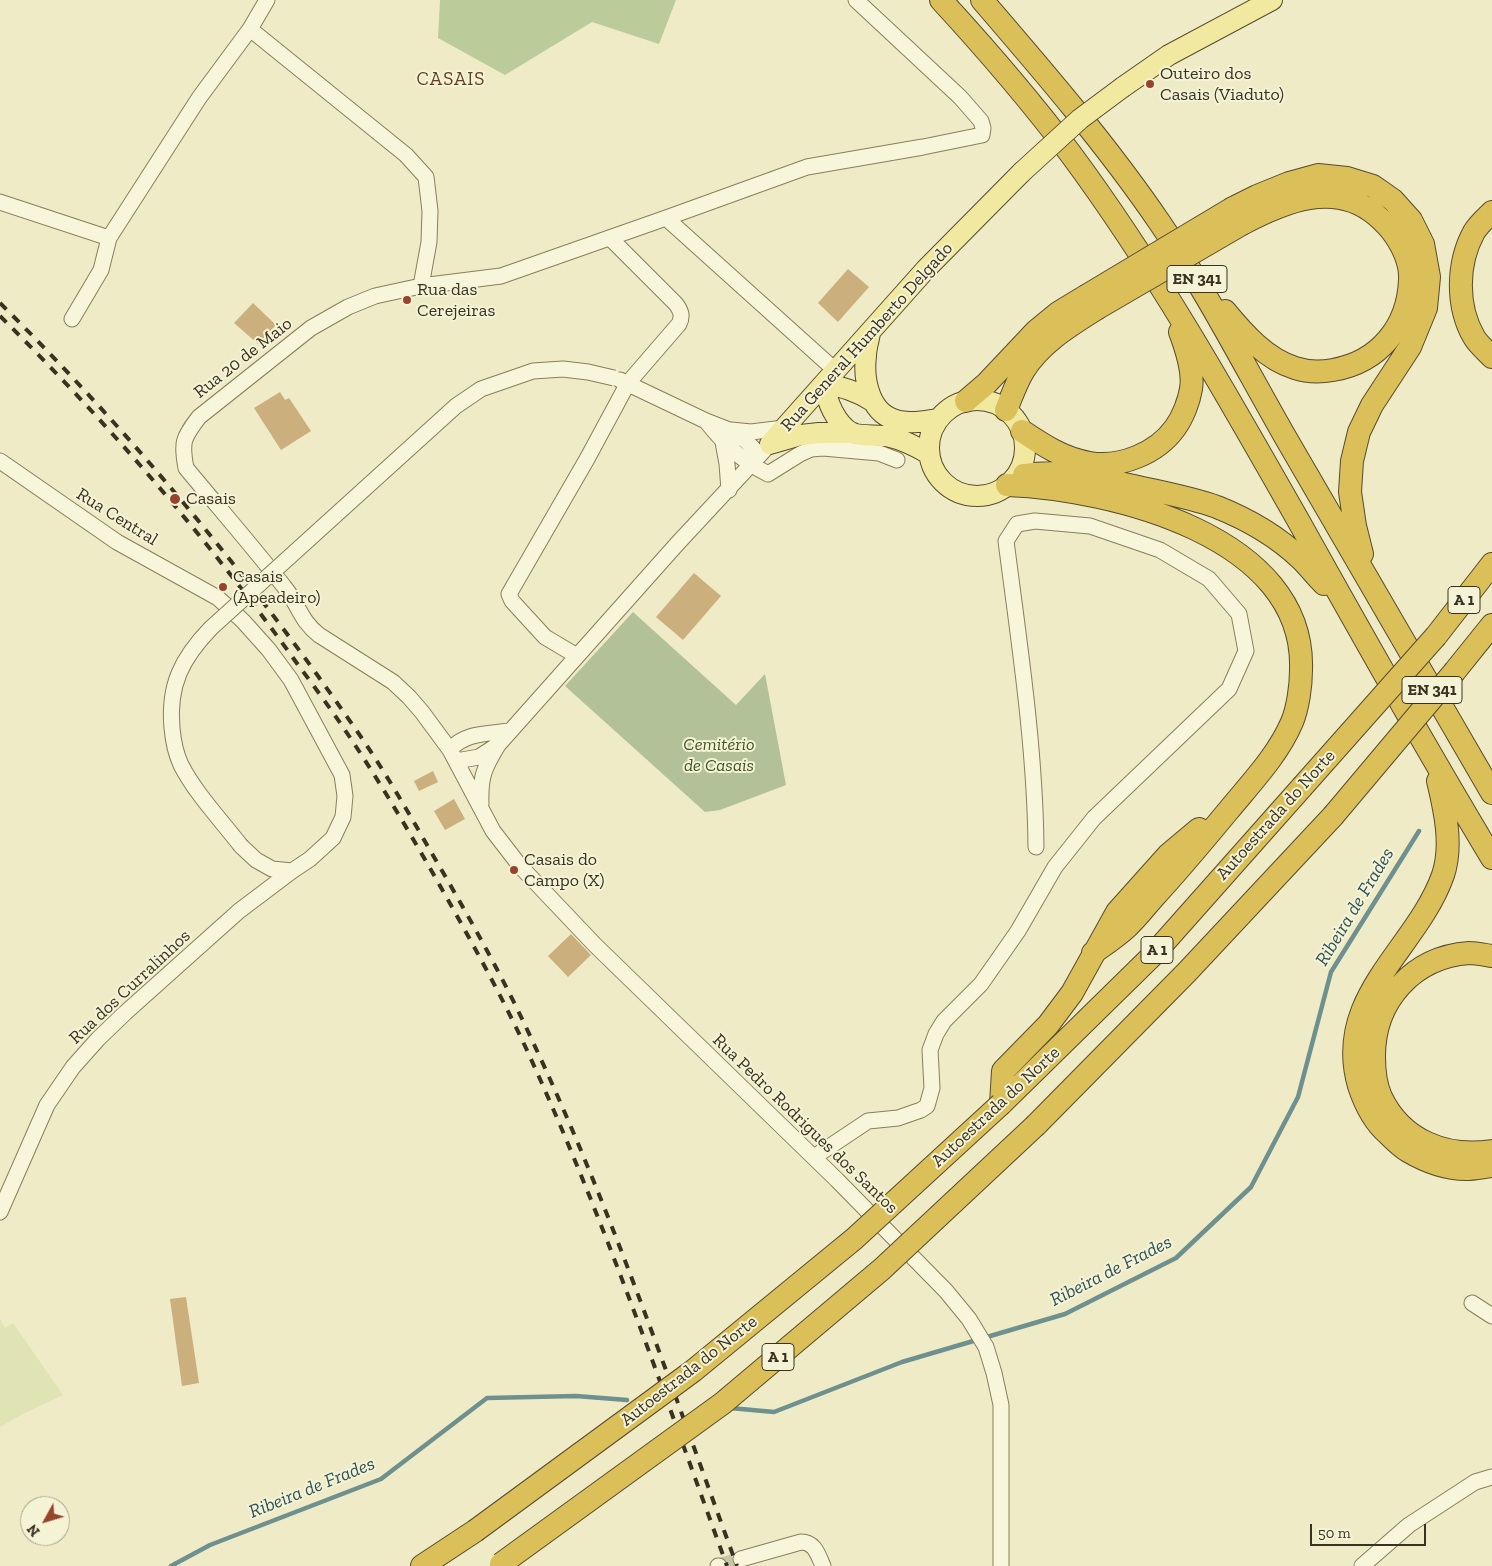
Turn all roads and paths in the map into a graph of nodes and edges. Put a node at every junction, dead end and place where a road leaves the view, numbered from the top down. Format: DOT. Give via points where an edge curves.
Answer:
graph roads {
  1 [pos="267,0"];
  2 [pos="856,0"];
  3 [pos="941,0"];
  4 [pos="982,0"];
  5 [pos="1272,0"];
  6 [pos="250,28"];
  7 [pos="0,202"];
  8 [pos="1492,212"];
  9 [pos="1238,216"];
  10 [pos="666,218"];
  11 [pos="109,238"];
  12 [pos="610,238"];
  13 [pos="1195,276"];
  14 [pos="421,286"];
  15 [pos="1166,294"];
  16 [pos="1091,303"];
  17 [pos="72,318"];
  18 [pos="870,333"];
  19 [pos="1492,357"];
  20 [pos="830,377"];
  21 [pos="621,380"];
  22 [pos="872,400"];
  23 [pos="966,401"];
  24 [pos="1006,410"];
  25 [pos="938,419"];
  26 [pos="784,428"];
  27 [pos="1022,431"];
  28 [pos="853,433"];
  29 [pos="726,436"];
  30 [pos="929,454"];
  31 [pos="760,455"];
  32 [pos="897,460"];
  33 [pos="0,461"];
  34 [pos="1011,480"];
  35 [pos="729,490"];
  36 [pos="1492,564"];
  37 [pos="1371,586"];
  38 [pos="1356,624"];
  39 [pos="1492,625"];
  40 [pos="577,656"];
  41 [pos="510,731"];
  42 [pos="498,745"];
  43 [pos="453,756"];
  44 [pos="1432,758"];
  45 [pos="1492,794"];
  46 [pos="481,808"];
  47 [pos="1036,847"];
  48 [pos="1492,858"];
  49 [pos="292,871"];
  50 [pos="1492,956"];
  51 [pos="1001,1104"];
  52 [pos="1492,1151"];
  53 [pos="814,1157"];
  54 [pos="1492,1166"];
  55 [pos="0,1212"];
  56 [pos="1472,1303"];
  57 [pos="1492,1316"];
  58 [pos="1492,1477"];
  59 [pos="741,1559"];
  60 [pos="499,1565"];
  61 [pos="422,1566"];
  62 [pos="823,1566"];
  63 [pos="1000,1566"];
  64 [pos="1362,1566"];
  1 -- 6 [label="street"];
  2 -- 10 [label="street, Rua 20 de Maio" via="960,97 981,121 982,135 807,167"];
  3 -- 15 [label="highway, EN 341" via="992,55 1070,153"];
  4 -- 13 [label="highway, EN 341" via="1091,129"];
  5 -- 18 [label="main road, Rua General Humberto Delgado, bridge" via="1169,55 1080,119 1022,172 926,270"];
  6 -- 11 [label="street" via="199,98"];
  6 -- 14 [label="street" via="406,155 426,177 429,242"];
  7 -- 11 [label="street"];
  8 -- 19 [label="highway" via="1474,231 1463,257 1460,283 1464,312 1474,337"];
  9 -- 13 [label="highway" via="1321,196 1345,199 1367,208 1389,227 1404,250 1410,279 1405,311 1392,336 1374,354 1348,367 1321,372 1296,368 1270,355 1244,334"];
  9 -- 16 [label="highway, bridge"];
  9 -- 37 [label="highway" via="1257,196 1289,183 1318,175 1347,178 1373,186 1393,200 1411,220 1423,244 1430,276 1426,308 1410,347 1372,405 1359,432 1352,461 1350,492 1355,526"];
  10 -- 12 [label="street, Rua 20 de Maio"];
  10 -- 20 [label="street"];
  11 -- 17 [label="street" via="101,270"];
  12 -- 14 [label="street, Rua 20 de Maio" via="501,276"];
  12 -- 21 [label="street" via="676,304 682,317 679,324"];
  13 -- 37 [label="highway, EN 341"];
  14 -- 43 [label="street, Rua 20 de Maio" via="375,296 311,328 199,417 185,435 183,451 186,468 288,591 310,628 392,682 409,697"];
  15 -- 27 [label="highway" via="1190,365 1191,387 1175,428 1156,446 1134,458 1092,464 1067,458"];
  15 -- 38 [label="highway, EN 341"];
  16 -- 23 [label="highway" via="1058,314 1036,331"];
  16 -- 24 [label="highway" via="1034,357 1018,381"];
  18 -- 20 [label="main road, Rua General Humberto Delgado"];
  18 -- 22 [label="main road" via="866,356"];
  20 -- 22 [label="main road"];
  20 -- 26 [label="main road, Rua General Humberto Delgado"];
  20 -- 28 [label="main road" via="825,393 828,402 841,424"];
  21 -- 29 [label="street" via="706,422"];
  21 -- 40 [label="street" via="587,459 509,594 545,637"];
  21 -- 49 [label="street, bridge" via="563,369 533,371 481,389 456,406 196,643 173,689 173,738 181,764 241,846 272,869"];
  22 -- 25 [label="main road" via="879,410 898,421"];
  23 -- 24 [label="main road" via="987,401"];
  23 -- 25 [label="main road"];
  24 -- 27 [label="main road"];
  25 -- 30 [label="main road" via="932,430"];
  26 -- 29 [label="street"];
  26 -- 31 [label="main road, Rua General Humberto Delgado"];
  27 -- 34 [label="main road" via="1022,462"];
  28 -- 30 [label="main road" via="888,436"];
  28 -- 31 [label="main road" via="801,435"];
  29 -- 31 [label="street" via="746,441"];
  29 -- 35 [label="street"];
  30 -- 34 [label="main road" via="941,480 966,494 995,492"];
  31 -- 32 [label="street" via="768,474 811,449 879,453"];
  31 -- 35 [label="street, Rua General Humberto Delgado"];
  33 -- 49 [label="street, Rua Central" via="117,542 218,598 269,650 291,680 342,775 346,796 343,817 333,838"];
  34 -- 38 [label="highway" via="1044,472 1068,473 1187,498 1218,508 1276,539 1300,559"];
  34 -- 51 [label="highway" via="1107,499 1196,528 1257,569 1281,598 1295,625 1302,654 1301,683 1293,721 1275,752 1247,788 1168,855 1117,912 1072,993 1048,1025 1003,1071"];
  35 -- 40 [label="street, Rua General Humberto Delgado"];
  36 -- 51 [label="highway, Autoestrada do Norte / A 1, bridge" via="1436,636 1152,956"];
  37 -- 45 [label="highway, EN 341"];
  38 -- 44 [label="highway, EN 341"];
  39 -- 60 [label="highway, A 1, bridge" via="1333,816 1187,972 1036,1125 882,1269 723,1403"];
  40 -- 41 [label="street, Rua General Humberto Delgado"];
  41 -- 42 [label="street, Rua General Humberto Delgado"];
  41 -- 43 [label="street" via="472,735 459,741"];
  42 -- 43 [label="street" via="479,757"];
  42 -- 46 [label="street, Rua General Humberto Delgado" via="482,776"];
  43 -- 46 [label="street, Rua Pedro Rodrigues dos Santos"];
  44 -- 48 [label="highway, EN 341"];
  44 -- 54 [label="highway" via="1447,828 1444,874 1416,924 1377,980 1362,1010 1354,1042 1355,1071 1364,1103 1382,1129 1407,1151 1435,1164 1465,1169"];
  46 -- 53 [label="street, Rua Pedro Rodrigues dos Santos" via="511,855 595,945"];
  47 -- 53 [label="street" via="1036,800 1006,540 1017,524 1035,521 1090,526 1160,550 1209,579 1239,614 1246,651 1229,689 1094,818 1055,867 1018,931 981,984 944,1020 930,1050 932,1088 927,1106 898,1118 868,1121"];
  49 -- 55 [label="street, Rua dos Curralinhos" via="239,912 125,1012 73,1067 48,1105"];
  50 -- 52 [label="highway" via="1470,953 1444,958 1417,970 1395,991 1380,1016 1374,1040 1374,1067 1381,1096 1396,1120 1415,1138 1440,1149 1465,1153"];
  51 -- 61 [label="highway, Autoestrada do Norte / A 1, bridge" via="854,1239 701,1365 475,1531"];
  53 -- 63 [label="street, Rua Pedro Rodrigues dos Santos" via="946,1291 986,1347 1001,1405"];
  56 -- 57 [label="street"];
  58 -- 64 [label="street" via="1475,1482 1409,1525"];
  59 -- 62 [label="street" via="807,1542 813,1546"];
}
